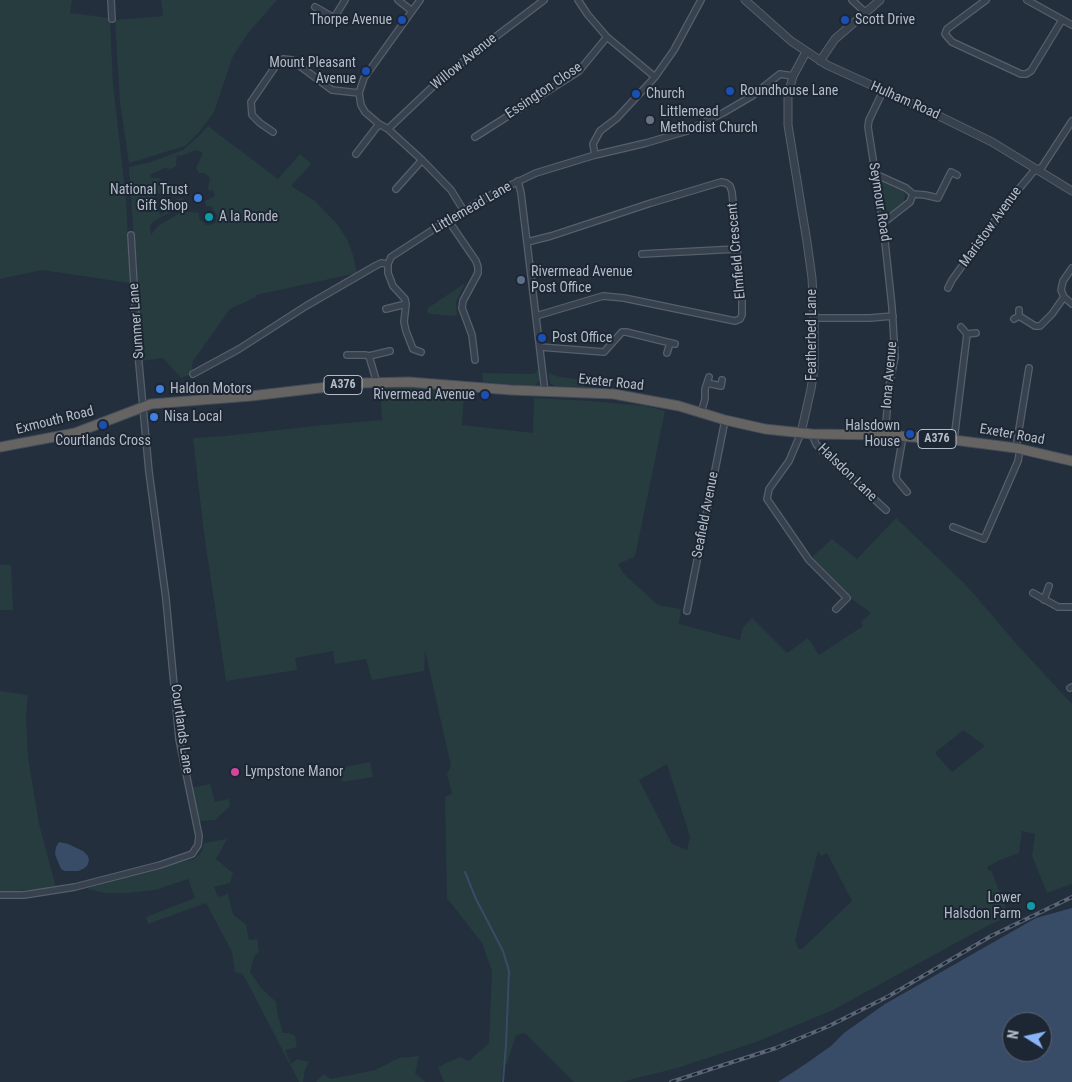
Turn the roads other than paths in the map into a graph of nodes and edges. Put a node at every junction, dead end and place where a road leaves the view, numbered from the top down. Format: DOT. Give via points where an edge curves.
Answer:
graph roads {
  1 [pos="111,0"];
  2 [pos="345,0"];
  3 [pos="398,0"];
  4 [pos="420,0"];
  5 [pos="544,0"];
  6 [pos="578,0"];
  7 [pos="701,0"];
  8 [pos="745,0"];
  9 [pos="852,0"];
  10 [pos="880,0"];
  11 [pos="986,0"];
  12 [pos="1027,0"];
  13 [pos="315,7"];
  14 [pos="412,11"];
  15 [pos="866,12"];
  16 [pos="112,19"];
  17 [pos="1062,20"];
  18 [pos="1072,25"];
  19 [pos="607,38"];
  20 [pos="806,52"];
  21 [pos="820,61"];
  22 [pos="794,76"];
  23 [pos="655,77"];
  24 [pos="883,91"];
  25 [pos="359,93"];
  26 [pos="1072,121"];
  27 [pos="379,124"];
  28 [pos="388,129"];
  29 [pos="273,132"];
  30 [pos="475,137"];
  31 [pos="356,154"];
  32 [pos="595,154"];
  33 [pos="422,160"];
  34 [pos="1039,170"];
  35 [pos="875,174"];
  36 [pos="957,175"];
  37 [pos="518,181"];
  38 [pos="396,189"];
  39 [pos="1072,191"];
  40 [pos="913,194"];
  41 [pos="464,211"];
  42 [pos="448,220"];
  43 [pos="883,223"];
  44 [pos="131,235"];
  45 [pos="527,242"];
  46 [pos="649,245"];
  47 [pos="737,249"];
  48 [pos="388,264"];
  49 [pos="1072,268"];
  50 [pos="948,288"];
  51 [pos="1064,297"];
  52 [pos="406,304"];
  53 [pos="1072,304"];
  54 [pos="386,309"];
  55 [pos="1017,315"];
  56 [pos="536,316"];
  57 [pos="893,316"];
  58 [pos="814,318"];
  59 [pos="961,327"];
  60 [pos="976,333"];
  61 [pos="968,334"];
  62 [pos="540,347"];
  63 [pos="390,351"];
  64 [pos="421,352"];
  65 [pos="668,353"];
  66 [pos="347,355"];
  67 [pos="369,356"];
  68 [pos="475,360"];
  69 [pos="1029,368"];
  70 [pos="193,374"];
  71 [pos="722,380"];
  72 [pos="377,382"];
  73 [pos="545,392"];
  74 [pos="143,406"];
  75 [pos="701,412"];
  76 [pos="725,420"];
  77 [pos="800,433"];
  78 [pos="812,434"];
  79 [pos="885,435"];
  80 [pos="903,436"];
  81 [pos="954,440"];
  82 [pos="0,447"];
  83 [pos="1018,448"];
  84 [pos="1072,461"];
  85 [pos="907,492"];
  86 [pos="886,510"];
  87 [pos="953,527"];
  88 [pos="1049,586"];
  89 [pos="1033,593"];
  90 [pos="1044,600"];
  91 [pos="1072,607"];
  92 [pos="836,609"];
  93 [pos="687,611"];
  94 [pos="0,895"];
  1 -- 16 [label="street"];
  2 -- 13 [label="street" via="334,18"];
  3 -- 14 [label="street"];
  4 -- 14 [label="street"];
  5 -- 28 [label="street, Willow Avenue" via="444,76"];
  6 -- 19 [label="street"];
  7 -- 23 [label="street"];
  8 -- 20 [label="street, Hulham Road"];
  9 -- 15 [label="street"];
  10 -- 15 [label="street"];
  11 -- 17 [label="street" via="947,29 945,34 952,42 1021,74 1031,71"];
  12 -- 17 [label="street"];
  14 -- 25 [label="street" via="364,78"];
  15 -- 21 [label="street" via="835,39"];
  17 -- 18 [label="street"];
  19 -- 23 [label="street"];
  19 -- 30 [label="street, Essington Close" via="580,71"];
  20 -- 21 [label="street, Hulham Road"];
  20 -- 22 [label="street, Featherbed Lane"];
  21 -- 24 [label="street, Hulham Road"];
  22 -- 32 [label="street" via="780,74 752,96 687,131 646,144"];
  22 -- 58 [label="street, Featherbed Lane" via="788,95 788,126 807,242"];
  23 -- 32 [label="street" via="600,132 593,144"];
  24 -- 34 [label="street, Hulham Road" via="992,142"];
  24 -- 35 [label="street, Seymour Road" via="868,127"];
  25 -- 27 [label="street" via="365,112"];
  25 -- 29 [label="street" via="332,90 292,60 283,59 251,102 252,115"];
  26 -- 34 [label="street, Maristow Avenue"];
  27 -- 28 [label="street"];
  27 -- 31 [label="street"];
  28 -- 33 [label="street"];
  32 -- 37 [label="street, Littlemead Lane"];
  33 -- 38 [label="street"];
  33 -- 41 [label="street" via="450,190"];
  34 -- 39 [label="street, Hulham Road"];
  34 -- 50 [label="street, Maristow Avenue" via="1033,172 1008,202"];
  35 -- 40 [label="street"];
  35 -- 43 [label="street, Seymour Road"];
  36 -- 40 [label="street" via="950,172 938,198"];
  37 -- 41 [label="street, Littlemead Lane"];
  37 -- 45 [label="street"];
  40 -- 43 [label="street" via="910,202"];
  41 -- 42 [label="street, Littlemead Lane"];
  42 -- 48 [label="street, Littlemead Lane" via="395,254"];
  42 -- 68 [label="street" via="478,267 462,308 472,335"];
  43 -- 57 [label="street, Seymour Road"];
  44 -- 74 [label="street, Summer Lane"];
  45 -- 47 [label="street, Elmfield Crescent" via="721,182 730,186 732,192"];
  45 -- 56 [label="street"];
  46 -- 47 [label="street" via="646,254"];
  47 -- 56 [label="street, Elmfield Crescent" via="742,315 735,321 604,296"];
  48 -- 52 [label="street" via="393,286 405,298"];
  48 -- 70 [label="street, Littlemead Lane" via="375,266"];
  49 -- 51 [label="street" via="1061,285"];
  51 -- 53 [label="street"];
  51 -- 55 [label="street" via="1040,326"];
  52 -- 54 [label="street"];
  52 -- 64 [label="street" via="406,332 413,349"];
  56 -- 62 [label="street"];
  57 -- 58 [label="street"];
  57 -- 79 [label="street, Iona Avenue" via="895,357 888,387"];
  58 -- 77 [label="street, Featherbed Lane" via="814,369"];
  59 -- 61 [label="street"];
  60 -- 61 [label="street"];
  61 -- 81 [label="street"];
  62 -- 65 [label="street" via="604,352 622,332 626,332 673,343"];
  62 -- 73 [label="street"];
  63 -- 67 [label="street"];
  66 -- 67 [label="street"];
  67 -- 72 [label="street"];
  69 -- 83 [label="street"];
  71 -- 75 [label="street" via="721,386 708,380"];
  72 -- 73 [label="highway, Exeter Road / A376"];
  72 -- 74 [label="highway, Exeter Road / A376"];
  73 -- 75 [label="highway, Exeter Road / A376" via="614,394"];
  74 -- 82 [label="highway, Exmouth Road / A376" via="75,433"];
  74 -- 94 [label="street, Courtlands Lane" via="179,738 199,836 198,845 192,854 77,889"];
  75 -- 76 [label="highway, Exeter Road / A376"];
  76 -- 77 [label="highway, Exeter Road / A376"];
  76 -- 93 [label="street, Seafield Avenue"];
  77 -- 78 [label="highway, Exeter Road / A376"];
  77 -- 92 [label="street, Featherbed Lane" via="789,461 769,489 767,499 809,560 847,598"];
  78 -- 79 [label="highway, Exeter Road / A376"];
  78 -- 86 [label="street, Halsdon Lane" via="824,453"];
  79 -- 80 [label="highway, Exeter Road / A376"];
  80 -- 81 [label="highway, Exeter Road / A376"];
  80 -- 85 [label="street" via="896,476"];
  81 -- 83 [label="highway, Exeter Road / A376"];
  83 -- 84 [label="highway, Exeter Road / A376"];
  83 -- 87 [label="street" via="1018,461 984,539"];
  88 -- 90 [label="street"];
  89 -- 90 [label="street"];
  90 -- 91 [label="street" via="1058,607"];
}
